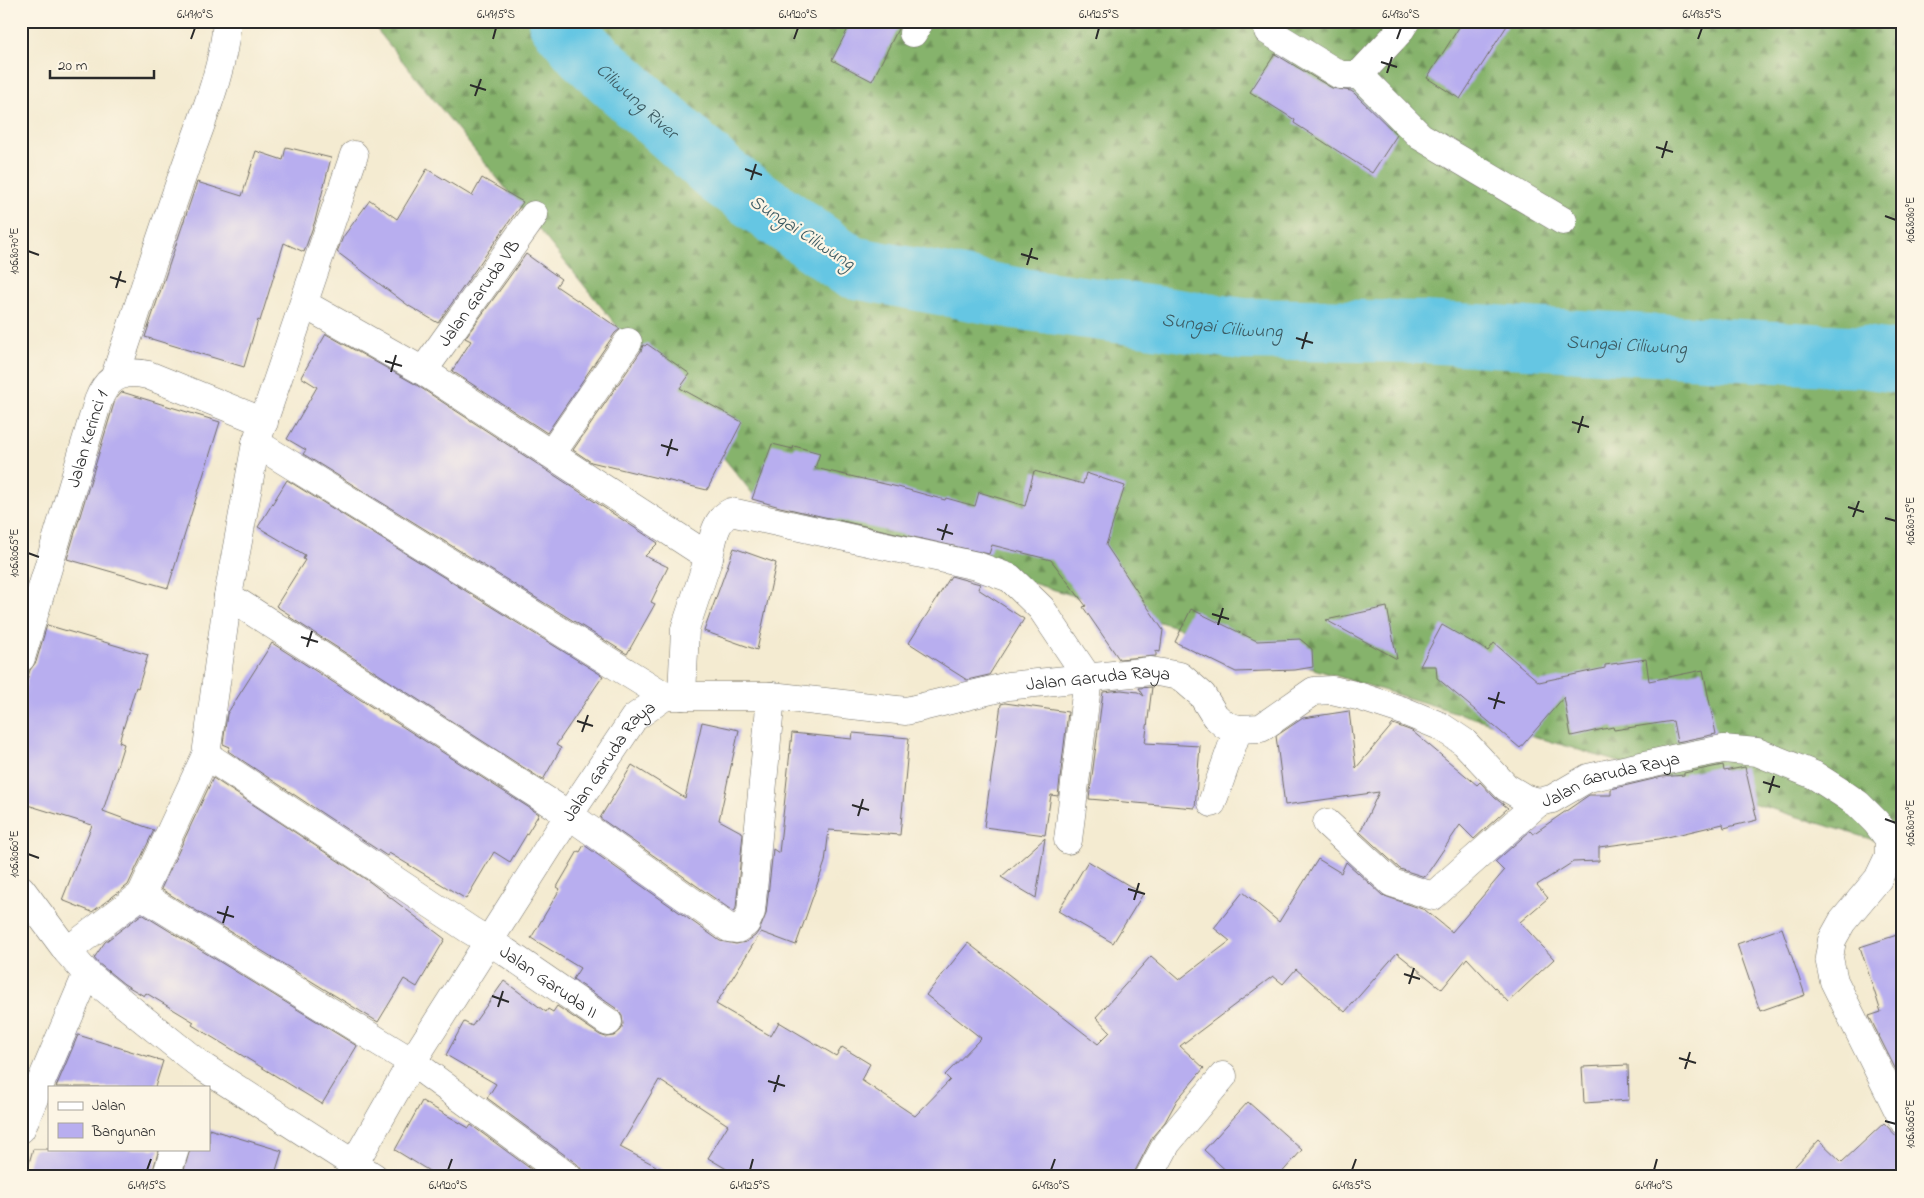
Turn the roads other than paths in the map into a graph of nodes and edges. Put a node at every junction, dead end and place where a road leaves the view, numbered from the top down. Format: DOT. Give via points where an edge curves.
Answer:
graph roads {
  1 [pos="227,21"];
  2 [pos="1406,21"];
  3 [pos="1268,32"];
  4 [pos="1359,75"];
  5 [pos="354,155"];
  6 [pos="534,215"];
  7 [pos="1563,221"];
  8 [pos="304,304"];
  9 [pos="628,342"];
  10 [pos="423,370"];
  11 [pos="115,376"];
  12 [pos="260,432"];
  13 [pos="552,453"];
  14 [pos="709,557"];
  15 [pos="228,596"];
  16 [pos="21,658"];
  17 [pos="1088,678"];
  18 [pos="674,696"];
  19 [pos="771,696"];
  20 [pos="1238,729"];
  21 [pos="206,755"];
  22 [pos="1539,802"];
  23 [pos="1212,803"];
  24 [pos="569,815"];
  25 [pos="1326,824"];
  26 [pos="1068,840"];
  27 [pos="21,889"];
  28 [pos="141,895"];
  29 [pos="489,942"];
  30 [pos="67,951"];
  31 [pos="87,974"];
  32 [pos="608,1022"];
  33 [pos="412,1062"];
  34 [pos="197,1076"];
  35 [pos="1223,1076"];
  36 [pos="1903,1120"];
  37 [pos="21,1129"];
  38 [pos="175,1150"];
  39 [pos="359,1172"];
  40 [pos="166,1177"];
  41 [pos="568,1177"];
  42 [pos="1149,1177"];
  1 -- 11 [label="street" via="213,92"];
  2 -- 4 [label="street"];
  3 -- 4 [label="street" via="1340,75"];
  4 -- 7 [label="street" via="1420,136"];
  5 -- 8 [label="street"];
  6 -- 10 [label="street, Jalan Garuda VB"];
  8 -- 10 [label="street"];
  8 -- 12 [label="street"];
  9 -- 13 [label="street"];
  10 -- 13 [label="street"];
  11 -- 12 [label="street, Jalan Kerinci 1" via="131,372 148,375"];
  11 -- 16 [label="street, Jalan Kerinci 1" via="102,391 98,402"];
  12 -- 15 [label="street"];
  12 -- 18 [label="street, Jalan Kerinci 1"];
  13 -- 14 [label="street"];
  14 -- 17 [label="street" via="719,521 732,512 977,566 1010,578 1041,608"];
  14 -- 18 [label="street" via="685,629"];
  15 -- 21 [label="street"];
  15 -- 24 [label="street"];
  17 -- 19 [label="street, Jalan Garuda Raya" via="1008,686 906,711"];
  17 -- 20 [label="street, Jalan Garuda Raya" via="1151,671 1180,676 1202,695 1215,716 1225,725"];
  17 -- 26 [label="street"];
  18 -- 19 [label="street, Jalan Garuda Raya"];
  18 -- 24 [label="street, Jalan Garuda Raya" via="634,718"];
  19 -- 24 [label="street" via="751,912 746,923 737,929 729,928"];
  20 -- 22 [label="street, Jalan Garuda Raya" via="1261,728 1314,691 1332,690 1358,696 1440,726 1464,742 1506,787 1526,799"];
  20 -- 23 [label="street"];
  21 -- 28 [label="street"];
  21 -- 29 [label="street, Jalan Garuda II"];
  22 -- 25 [label="street" via="1433,896 1392,883"];
  22 -- 36 [label="street, Jalan Garuda Raya" via="1552,799 1588,778 1724,750 1757,752 1785,762 1858,804 1888,838 1889,856 1878,879 1842,922 1832,940 1829,958 1834,981"];
  24 -- 29 [label="street, Jalan Garuda Raya"];
  27 -- 30 [label="street"];
  28 -- 30 [label="street"];
  28 -- 33 [label="street"];
  29 -- 32 [label="street, Jalan Garuda II"];
  29 -- 33 [label="street, Jalan Garuda Raya"];
  30 -- 31 [label="street"];
  31 -- 34 [label="street"];
  31 -- 37 [label="street"];
  33 -- 39 [label="street, Jalan Garuda Raya"];
  33 -- 41 [label="street"];
  34 -- 39 [label="street"];
  35 -- 42 [label="street" via="1167,1143"];
  38 -- 40 [label="street"];
}
